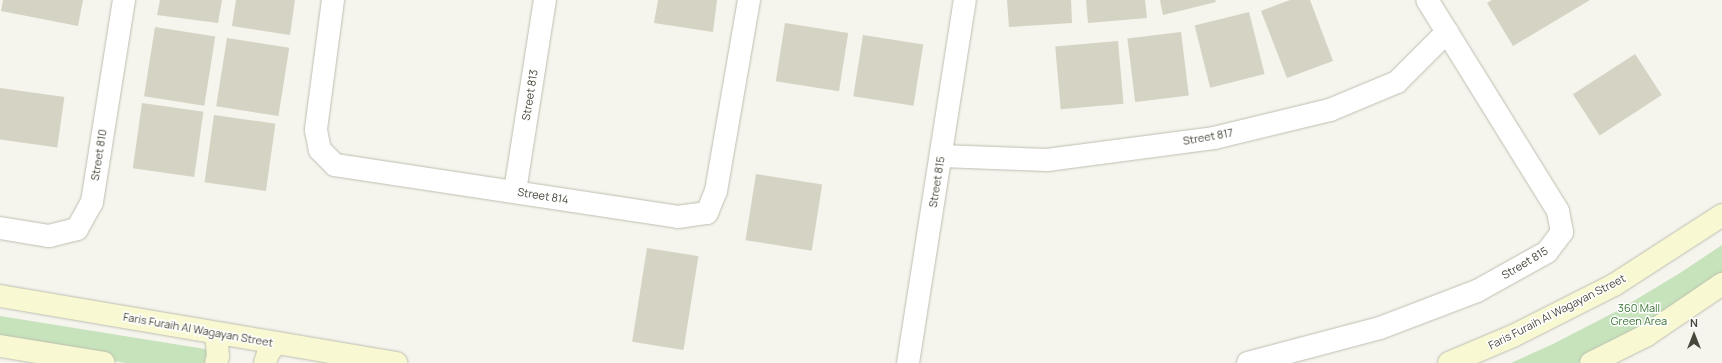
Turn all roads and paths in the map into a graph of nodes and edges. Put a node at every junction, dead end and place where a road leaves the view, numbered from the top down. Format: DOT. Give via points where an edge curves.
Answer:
graph roads {
  1 [pos="124,0"];
  2 [pos="333,0"];
  3 [pos="545,0"];
  4 [pos="748,0"];
  5 [pos="965,0"];
  6 [pos="1427,0"];
  7 [pos="1447,32"];
  8 [pos="941,156"];
  9 [pos="515,191"];
  10 [pos="1722,215"];
  11 [pos="0,228"];
  12 [pos="1722,284"];
  13 [pos="0,296"];
  14 [pos="214,333"];
  15 [pos="276,344"];
  16 [pos="0,346"];
  17 [pos="104,363"];
  18 [pos="216,363"];
  19 [pos="265,363"];
  20 [pos="396,363"];
  21 [pos="908,363"];
  22 [pos="1248,363"];
  23 [pos="1449,363"];
  24 [pos="1590,363"];
  1 -- 11 [label="street, Street 810" via="92,202 77,229 48,236"];
  2 -- 9 [label="street, Street 814" via="316,130 320,150 335,164"];
  3 -- 9 [label="street, Street 813"];
  4 -- 9 [label="street, Street 814" via="716,191 707,213 678,217"];
  5 -- 8 [label="street, Street 815"];
  6 -- 7 [label="street, Street 815"];
  7 -- 8 [label="street, Street 817" via="1397,82 1322,112 1214,138 1047,160"];
  7 -- 22 [label="street, Street 815" via="1558,211 1562,232 1558,240 1548,252 1477,291 1380,328"];
  8 -- 21 [label="street, Street 815"];
  10 -- 23 [label="street, Faris Furaih Al Wagayan Street" via="1614,285 1513,336"];
  12 -- 24 [label="street" via="1647,335"];
  13 -- 14 [label="street, Faris Furaih Al Wagayan Street"];
  14 -- 15 [label="street, Faris Furaih Al Wagayan Street"];
  14 -- 18 [label="street" via="218,356"];
  15 -- 19 [label="street" via="268,353"];
  15 -- 20 [label="street, Faris Furaih Al Wagayan Street"];
  16 -- 17 [label="street"];
}
